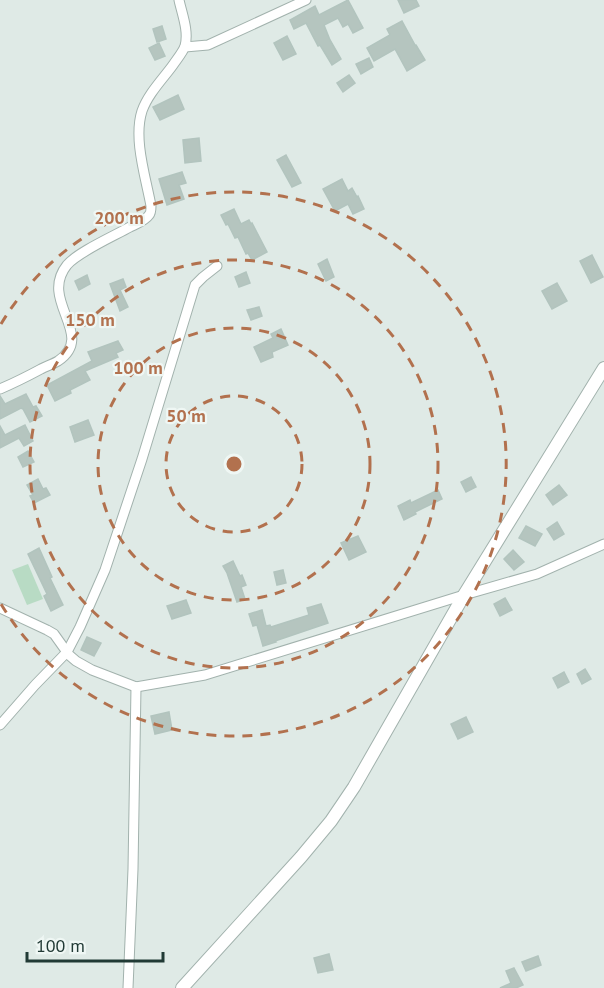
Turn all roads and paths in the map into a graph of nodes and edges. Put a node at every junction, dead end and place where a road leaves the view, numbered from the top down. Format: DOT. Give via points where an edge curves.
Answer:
graph roads {
  1 [pos="179,0"];
  2 [pos="306,0"];
  3 [pos="185,47"];
  4 [pos="217,266"];
  5 [pos="604,368"];
  6 [pos="0,389"];
  7 [pos="604,544"];
  8 [pos="464,595"];
  9 [pos="0,608"];
  10 [pos="67,652"];
  11 [pos="136,687"];
  12 [pos="0,725"];
  13 [pos="128,988"];
  14 [pos="182,988"];
  1 -- 3 [label="street"];
  2 -- 3 [label="street" via="208,45"];
  3 -- 6 [label="street" via="141,112 138,129 150,214 71,261 59,279 58,296 70,328 70,348 58,360"];
  4 -- 10 [label="street" via="195,285 105,570"];
  5 -- 8 [label="street"];
  7 -- 8 [label="street" via="537,574"];
  8 -- 11 [label="street" via="204,675"];
  8 -- 14 [label="street" via="370,762 331,821"];
  9 -- 10 [label="street" via="48,630"];
  10 -- 11 [label="street" via="76,662"];
  10 -- 12 [label="street"];
  11 -- 13 [label="street"];
}
